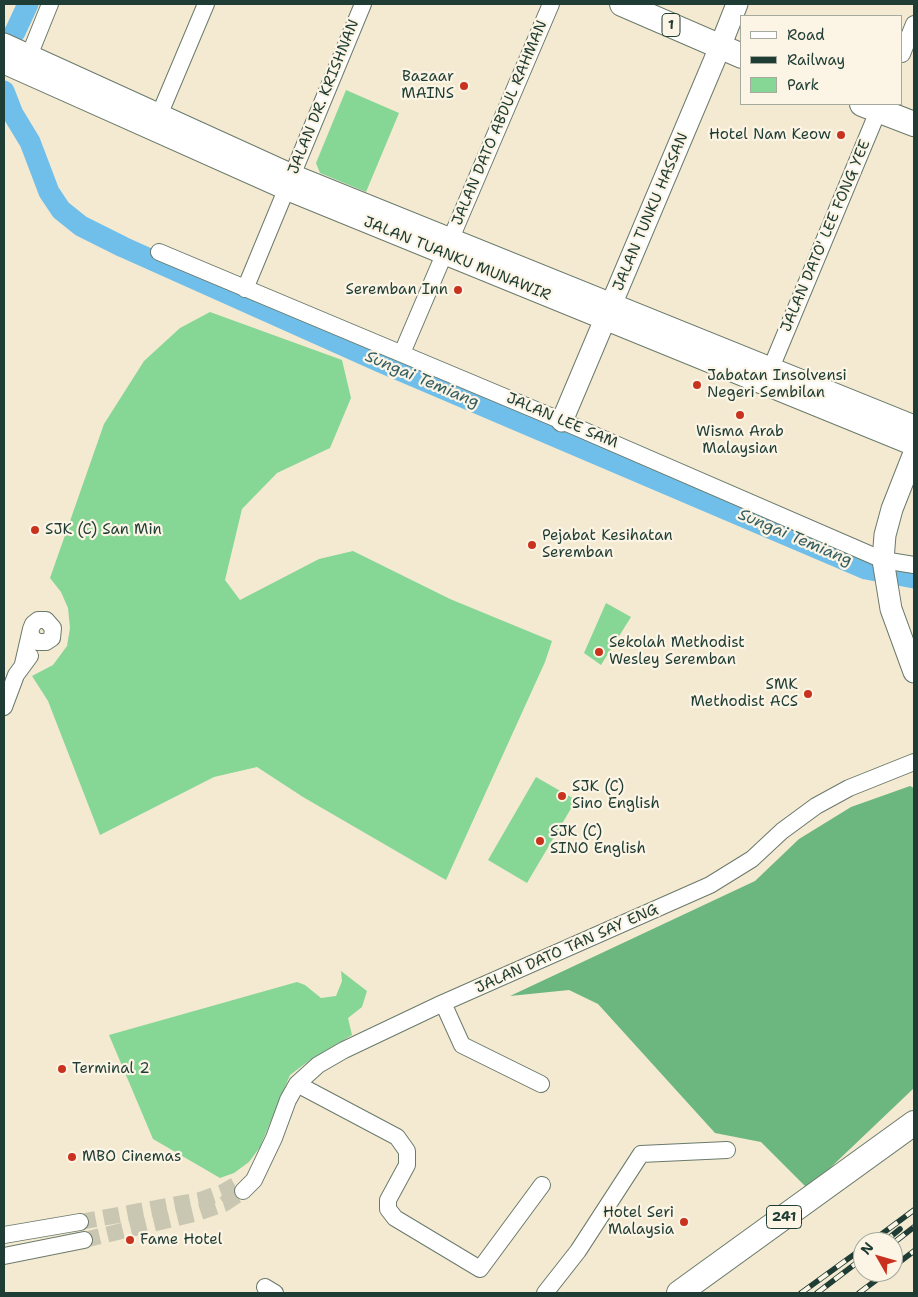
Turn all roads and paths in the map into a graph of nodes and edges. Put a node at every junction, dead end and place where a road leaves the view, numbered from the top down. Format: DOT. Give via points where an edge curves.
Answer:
graph roads {
  1 [pos="50,4"];
  2 [pos="206,4"];
  3 [pos="363,4"];
  4 [pos="551,4"];
  5 [pos="622,4"];
  6 [pos="737,4"];
  7 [pos="914,24"];
  8 [pos="5,51"];
  9 [pos="731,51"];
  10 [pos="903,52"];
  11 [pos="29,56"];
  12 [pos="874,106"];
  13 [pos="156,122"];
  14 [pos="914,124"];
  15 [pos="289,182"];
  16 [pos="448,246"];
  17 [pos="158,252"];
  18 [pos="245,289"];
  19 [pos="609,312"];
  20 [pos="402,353"];
  21 [pos="771,368"];
  22 [pos="562,420"];
  23 [pos="914,426"];
  24 [pos="914,445"];
  25 [pos="914,453"];
  26 [pos="914,489"];
  27 [pos="894,573"];
  28 [pos="914,637"];
  29 [pos="23,664"];
  30 [pos="914,672"];
  31 [pos="4,707"];
  32 [pos="914,762"];
  33 [pos="444,1003"];
  34 [pos="297,1084"];
  35 [pos="540,1084"];
  36 [pos="914,1111"];
  37 [pos="914,1123"];
  38 [pos="890,1141"];
  39 [pos="914,1142"];
  40 [pos="727,1150"];
  41 [pos="542,1185"];
  42 [pos="241,1187"];
  43 [pos="80,1222"];
  44 [pos="4,1234"];
  45 [pos="84,1240"];
  46 [pos="4,1256"];
  47 [pos="545,1293"];
  48 [pos="679,1293"];
  49 [pos="706,1293"];
  1 -- 11 [label="street"];
  2 -- 13 [label="street"];
  3 -- 15 [label="street, JALAN DR. KRISHNAN"];
  4 -- 16 [label="street, JALAN DATO ABDUL RAHMAN"];
  5 -- 9 [label="highway, 1"];
  6 -- 9 [label="main road, JALAN TUNKU HASSAN"];
  7 -- 10 [label="street"];
  8 -- 11 [label="main road, JALAN TUANKU MUNAWIR"];
  8 -- 13 [label="main road, JALAN TUANKU MUNAWIR" via="72,95"];
  9 -- 19 [label="main road, JALAN TUNKU HASSAN"];
  11 -- 13 [label="main road, JALAN TUANKU MUNAWIR"];
  12 -- 14 [label="highway"];
  12 -- 21 [label="street, JALAN DATO' LEE FONG YEE"];
  13 -- 15 [label="main road, JALAN TUANKU MUNAWIR"];
  15 -- 16 [label="main road, JALAN TUANKU MUNAWIR"];
  15 -- 18 [label="street"];
  16 -- 19 [label="main road, JALAN TUANKU MUNAWIR"];
  16 -- 20 [label="street, JALAN DATO ABDUL RAHMAN"];
  17 -- 18 [label="street, JALAN LEE SAM"];
  18 -- 20 [label="street, JALAN LEE SAM"];
  19 -- 21 [label="main road, JALAN TUANKU MUNAWIR"];
  19 -- 22 [label="main road, JALAN TUNKU HASSAN"];
  19 -- 24 [label="main road, JALAN TUANKU MUNAWIR"];
  20 -- 22 [label="street, JALAN LEE SAM"];
  21 -- 23 [label="main road, JALAN TUANKU MUNAWIR"];
  22 -- 27 [label="street, JALAN LEE SAM"];
  25 -- 27 [label="main road" via="884,535"];
  26 -- 27 [label="main road" via="897,538"];
  27 -- 28 [label="main road"];
  27 -- 30 [label="main road" via="891,609"];
  29 -- 29 [label="street" via="35,622 49,622 53,635"];
  29 -- 31 [label="street"];
  32 -- 33 [label="street, JALAN DATO TAN SAY ENG" via="849,788 816,806 752,859 710,885"];
  33 -- 34 [label="street, JALAN DATO TAN SAY ENG" via="318,1064"];
  33 -- 35 [label="street" via="462,1044"];
  34 -- 41 [label="street" via="397,1137 407,1151 408,1165 388,1200 388,1209 395,1218 480,1269"];
  34 -- 42 [label="street, JALAN DATO TAN SAY ENG" via="254,1180"];
  36 -- 38 [label="highway"];
  37 -- 38 [label="highway, 241"];
  38 -- 48 [label="highway, 241"];
  39 -- 49 [label="highway, 241"];
  40 -- 47 [label="street" via="641,1154 578,1251"];
  43 -- 44 [label="street"];
  45 -- 46 [label="street"];
}
